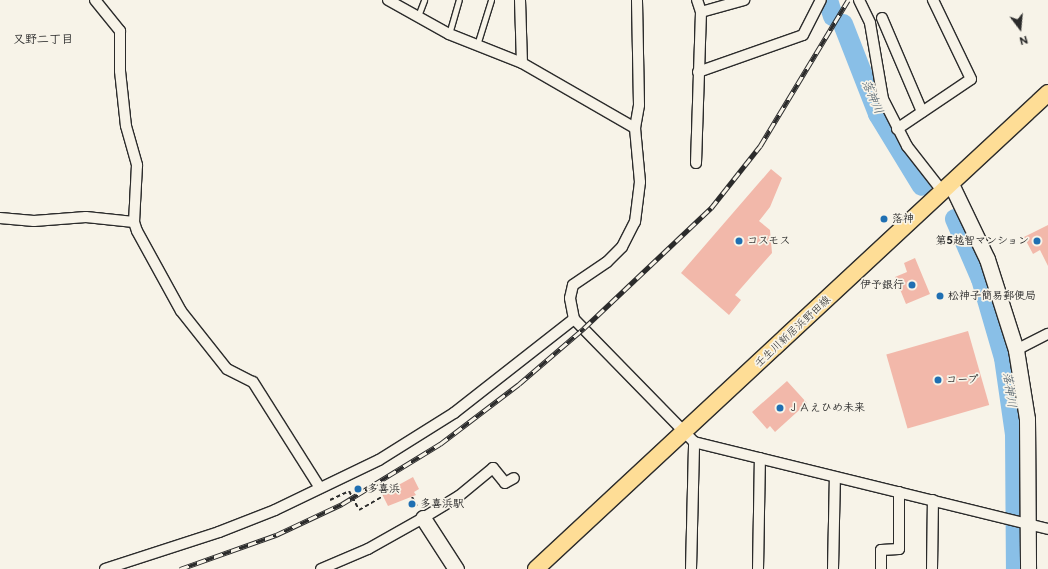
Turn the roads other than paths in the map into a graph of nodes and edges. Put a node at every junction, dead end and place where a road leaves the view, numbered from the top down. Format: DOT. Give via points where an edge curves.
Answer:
graph roads {
  1 [pos="95,0"];
  2 [pos="391,0"];
  3 [pos="424,0"];
  4 [pos="459,0"];
  5 [pos="490,0"];
  6 [pos="520,0"];
  7 [pos="637,0"];
  8 [pos="697,0"];
  9 [pos="744,0"];
  10 [pos="821,0"];
  11 [pos="859,0"];
  12 [pos="933,0"];
  13 [pos="701,12"];
  14 [pos="418,16"];
  15 [pos="882,18"];
  16 [pos="449,34"];
  17 [pos="477,46"];
  18 [pos="522,62"];
  19 [pos="698,72"];
  20 [pos="1048,93"];
  21 [pos="922,112"];
  22 [pos="635,128"];
  23 [pos="897,129"];
  24 [pos="696,163"];
  25 [pos="947,188"];
  26 [pos="0,218"];
  27 [pos="134,222"];
  28 [pos="574,319"];
  29 [pos="1048,334"];
  30 [pos="1016,350"];
  31 [pos="690,438"];
  32 [pos="760,458"];
  33 [pos="835,477"];
  34 [pos="514,478"];
  35 [pos="320,488"];
  36 [pos="899,492"];
  37 [pos="933,500"];
  38 [pos="423,518"];
  39 [pos="1026,523"];
  40 [pos="1048,528"];
  41 [pos="105,569"];
  42 [pos="321,569"];
  43 [pos="456,569"];
  44 [pos="536,569"];
  45 [pos="691,569"];
  46 [pos="758,569"];
  47 [pos="833,569"];
  48 [pos="881,569"];
  49 [pos="932,569"];
  50 [pos="1028,569"];
  1 -- 27 [label="street" via="120,32 120,71 126,126 137,165"];
  2 -- 14 [label="street"];
  3 -- 14 [label="lane"];
  4 -- 16 [label="lane"];
  5 -- 17 [label="lane"];
  6 -- 18 [label="street"];
  7 -- 22 [label="street" via="639,105"];
  8 -- 13 [label="street"];
  9 -- 13 [label="street"];
  10 -- 19 [label="street" via="803,35"];
  11 -- 23 [label="street" via="870,23 883,98"];
  12 -- 21 [label="street" via="971,79"];
  13 -- 19 [label="street"];
  14 -- 16 [label="street"];
  15 -- 21 [label="street"];
  16 -- 17 [label="street"];
  17 -- 18 [label="street"];
  18 -- 22 [label="street"];
  19 -- 24 [label="street"];
  20 -- 25 [label="main road, 壬生川新居浜野田線"];
  21 -- 23 [label="street"];
  22 -- 28 [label="street" via="640,182 635,222 622,247 607,262 573,285 570,298"];
  23 -- 25 [label="street"];
  25 -- 30 [label="street" via="987,259"];
  25 -- 31 [label="main road, 壬生川新居浜野田線"];
  26 -- 27 [label="street" via="34,221 86,218"];
  27 -- 35 [label="street" via="164,285 181,312 227,369 253,382"];
  28 -- 31 [label="street"];
  28 -- 35 [label="street" via="454,413 379,460"];
  29 -- 30 [label="street"];
  30 -- 39 [label="street" via="1027,419"];
  31 -- 32 [label="street"];
  31 -- 44 [label="main road, 壬生川新居浜野田線"];
  31 -- 45 [label="street"];
  32 -- 33 [label="street"];
  32 -- 46 [label="street"];
  33 -- 36 [label="street"];
  33 -- 47 [label="street"];
  34 -- 38 [label="street" via="505,483 493,468 460,496"];
  35 -- 41 [label="street" via="219,532"];
  36 -- 37 [label="street"];
  36 -- 48 [label="street" via="899,549 881,550"];
  37 -- 39 [label="street"];
  37 -- 49 [label="street"];
  38 -- 42 [label="street" via="368,549"];
  38 -- 43 [label="street"];
  39 -- 40 [label="street"];
  39 -- 50 [label="street"];
}
